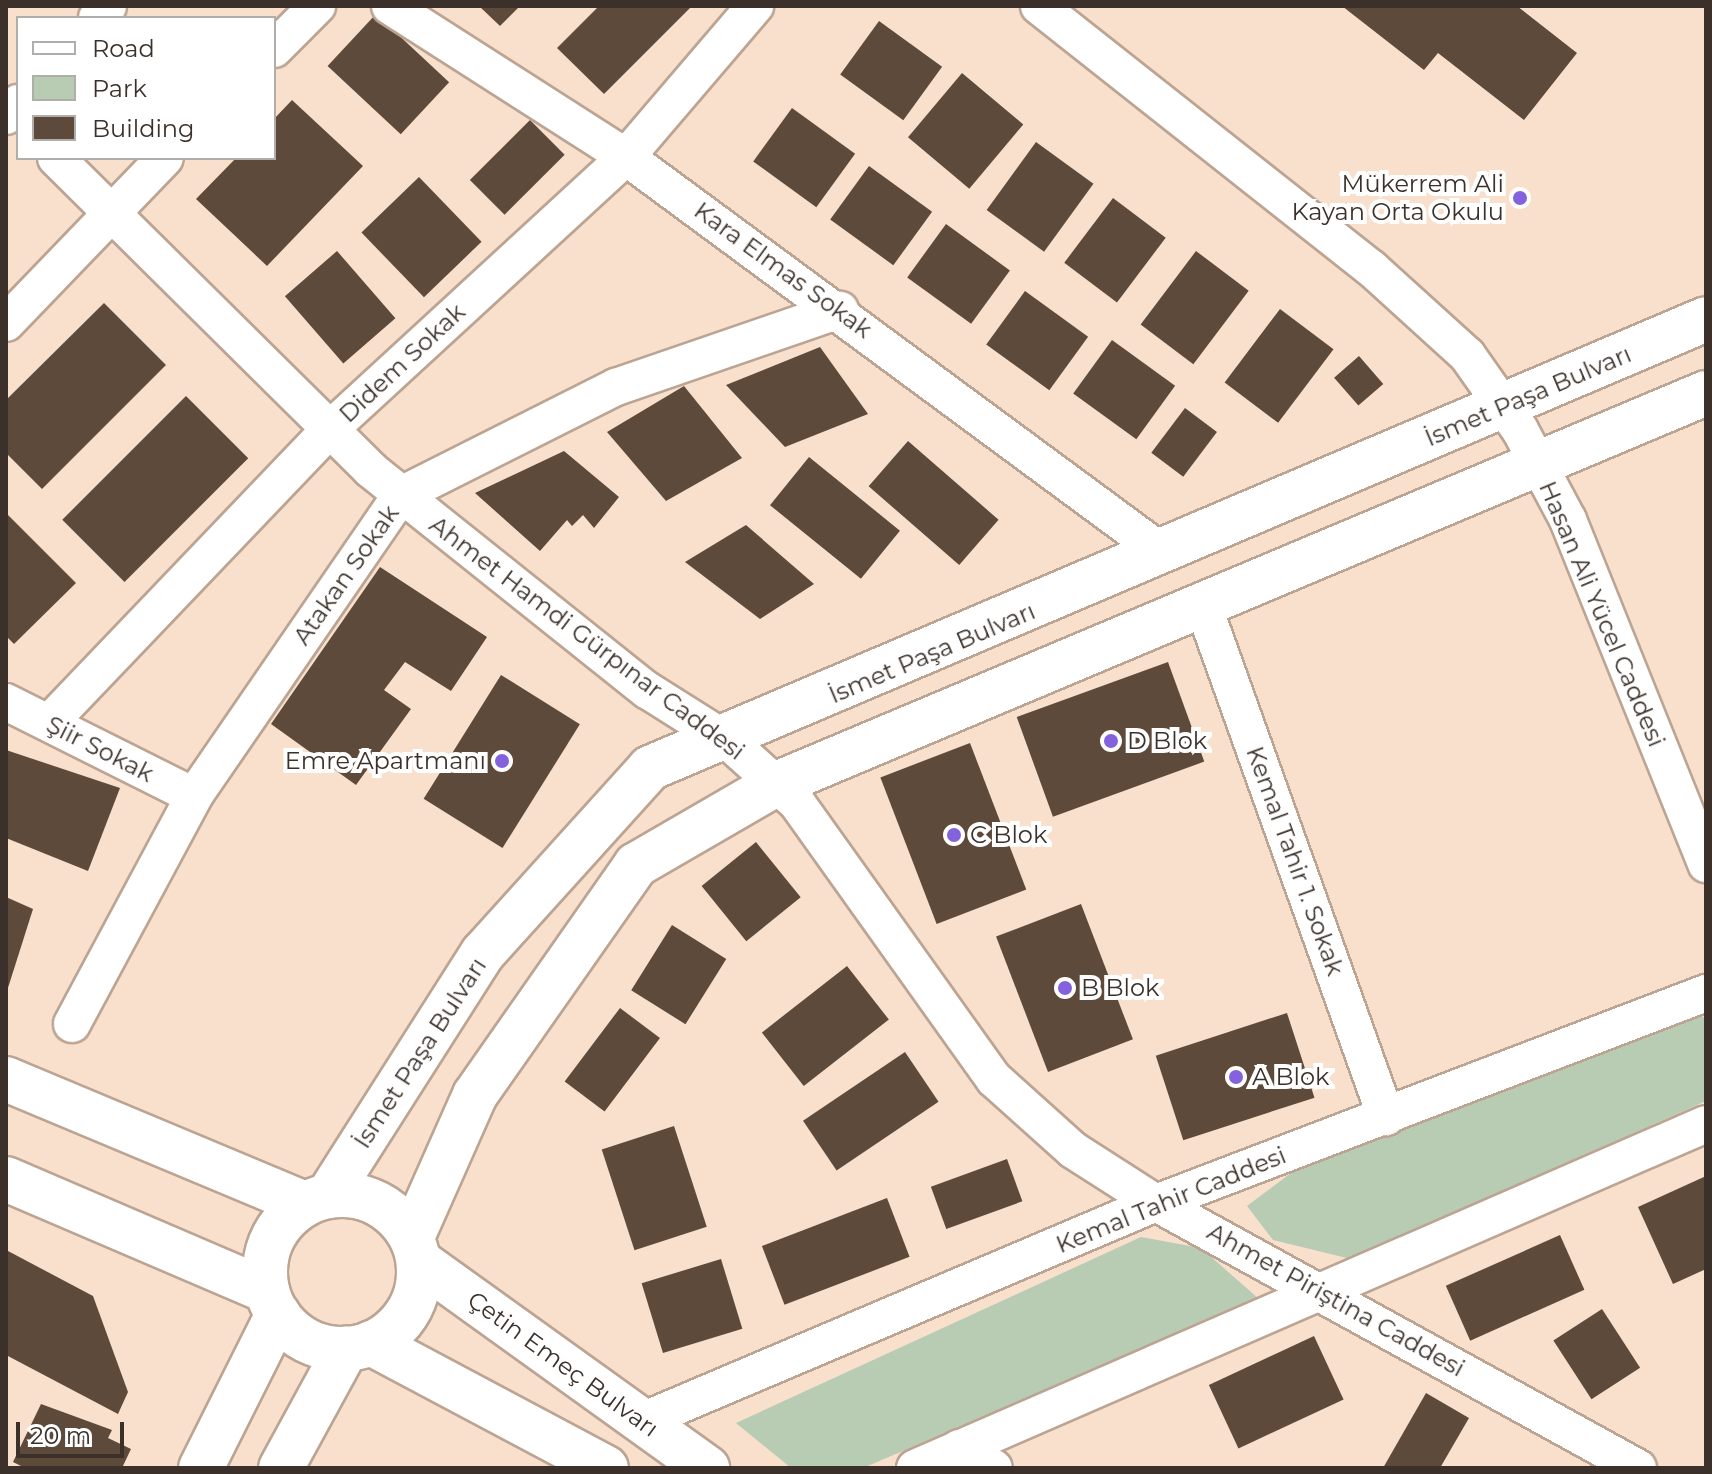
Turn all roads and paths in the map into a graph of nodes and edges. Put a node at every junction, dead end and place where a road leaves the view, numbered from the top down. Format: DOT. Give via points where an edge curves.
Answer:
graph roads {
  1 [pos="317,6"];
  2 [pos="390,6"];
  3 [pos="755,6"];
  4 [pos="1039,6"];
  5 [pos="276,47"];
  6 [pos="626,157"];
  7 [pos="58,160"];
  8 [pos="163,160"];
  9 [pos="109,213"];
  10 [pos="840,310"];
  11 [pos="1706,319"];
  12 [pos="6,323"];
  13 [pos="1706,393"];
  14 [pos="1504,407"];
  15 [pos="329,430"];
  16 [pos="1538,463"];
  17 [pos="401,495"];
  18 [pos="1163,553"];
  19 [pos="1203,605"];
  20 [pos="6,702"];
  21 [pos="50,722"];
  22 [pos="728,741"];
  23 [pos="774,785"];
  24 [pos="194,796"];
  25 [pos="1706,864"];
  26 [pos="1706,993"];
  27 [pos="72,1024"];
  28 [pos="6,1079"];
  29 [pos="1386,1117"];
  30 [pos="1706,1124"];
  31 [pos="6,1179"];
  32 [pos="316,1200"];
  33 [pos="1156,1203"];
  34 [pos="415,1249"];
  35 [pos="1326,1291"];
  36 [pos="272,1302"];
  37 [pos="358,1346"];
  38 [pos="642,1421"];
  39 [pos="959,1448"];
  40 [pos="201,1468"];
  41 [pos="281,1468"];
  42 [pos="606,1468"];
  43 [pos="707,1468"];
  44 [pos="915,1468"];
  45 [pos="994,1468"];
  46 [pos="1638,1468"];
  1 -- 5 [label="street"];
  2 -- 6 [label="street, Kara Elmas Sokak"];
  3 -- 6 [label="street, Didem Sokak"];
  4 -- 14 [label="street, Hasan Ali Yücel Caddesi" via="1371,268 1467,355"];
  6 -- 10 [label="street, Kara Elmas Sokak"];
  6 -- 15 [label="street, Didem Sokak"];
  7 -- 9 [label="street, Ahmet Hamdi Gürpınar Caddesi"];
  8 -- 9 [label="street"];
  9 -- 12 [label="street"];
  9 -- 15 [label="street, Ahmet Hamdi Gürpınar Caddesi"];
  10 -- 17 [label="street, Atakan Sokak" via="616,387"];
  10 -- 18 [label="street, Kara Elmas Sokak"];
  11 -- 14 [label="street, İsmet Paşa Bulvarı"];
  13 -- 16 [label="street"];
  14 -- 16 [label="street, Hasan Ali Yücel Caddesi"];
  14 -- 18 [label="street, İsmet Paşa Bulvarı"];
  15 -- 17 [label="street, Ahmet Hamdi Gürpınar Caddesi"];
  15 -- 21 [label="street, Didem Sokak"];
  16 -- 19 [label="street"];
  16 -- 25 [label="street, Hasan Ali Yücel Caddesi" via="1568,520"];
  17 -- 22 [label="street, Ahmet Hamdi Gürpınar Caddesi" via="647,690"];
  17 -- 24 [label="street, Atakan Sokak"];
  18 -- 22 [label="street, İsmet Paşa Bulvarı"];
  19 -- 23 [label="street"];
  19 -- 29 [label="street, Kemal Tahir 1. Sokak"];
  20 -- 21 [label="street, Şiir Sokak"];
  21 -- 24 [label="street, Şiir Sokak"];
  22 -- 23 [label="street, Ahmet Hamdi Gürpınar Caddesi"];
  22 -- 32 [label="street, İsmet Paşa Bulvarı" via="650,768 483,953"];
  23 -- 33 [label="street, Ahmet Piriştina Caddesi" via="797,803 994,1079 1073,1150"];
  23 -- 34 [label="street" via="636,865 475,1095"];
  24 -- 27 [label="street, Atakan Sokak"];
  26 -- 29 [label="street, Kemal Tahir Caddesi"];
  28 -- 32 [label="street"];
  29 -- 33 [label="street, Kemal Tahir Caddesi"];
  30 -- 35 [label="street"];
  31 -- 36 [label="street"];
  32 -- 34 [label="street" via="377,1203"];
  32 -- 36 [label="street" via="272,1241"];
  33 -- 35 [label="street, Ahmet Piriştina Caddesi"];
  33 -- 38 [label="street, Kemal Tahir Caddesi"];
  34 -- 37 [label="street" via="409,1310"];
  34 -- 38 [label="street, Çetin Emeç Bulvarı"];
  35 -- 39 [label="street"];
  35 -- 46 [label="street, Ahmet Piriştina Caddesi"];
  36 -- 37 [label="street" via="296,1333"];
  36 -- 40 [label="street"];
  37 -- 41 [label="street"];
  37 -- 42 [label="street"];
  38 -- 43 [label="street, Çetin Emeç Bulvarı"];
  39 -- 44 [label="street"];
  39 -- 45 [label="street"];
}
